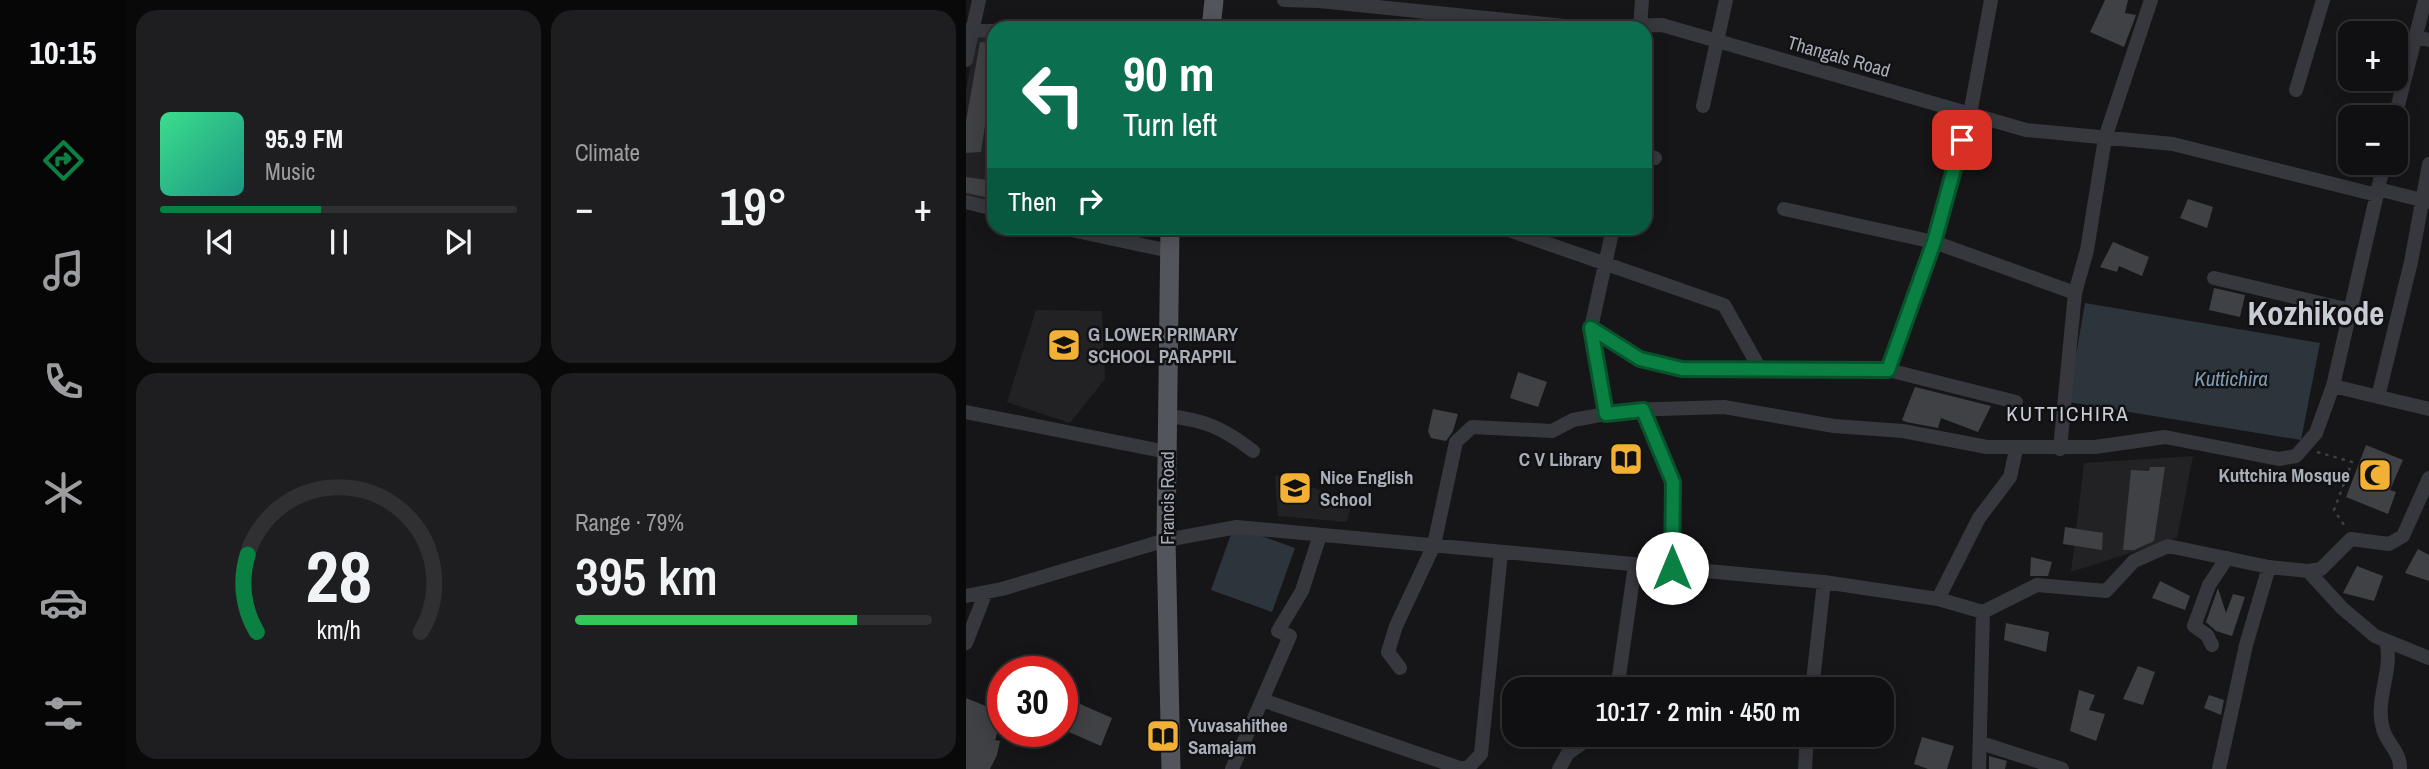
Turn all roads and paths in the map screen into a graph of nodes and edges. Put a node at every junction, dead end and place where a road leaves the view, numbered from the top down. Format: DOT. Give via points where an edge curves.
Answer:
graph roads {
  1 [pos="979,0"];
  2 [pos="1214,0"];
  3 [pos="1284,0"];
  4 [pos="1642,0"];
  5 [pos="1726,0"];
  6 [pos="1991,0"];
  7 [pos="2151,0"];
  8 [pos="2323,0"];
  9 [pos="2425,0"];
  10 [pos="1400,4"];
  11 [pos="1212,21"];
  12 [pos="1529,21"];
  13 [pos="1640,21"];
  14 [pos="1652,26"];
  15 [pos="969,30"];
  16 [pos="987,31"];
  17 [pos="2422,38"];
  18 [pos="1716,40"];
  19 [pos="966,60"];
  20 [pos="2296,90"];
  21 [pos="2399,105"];
  22 [pos="1703,106"];
  23 [pos="1970,114"];
  24 [pos="2105,138"];
  25 [pos="2429,164"];
  26 [pos="2382,175"];
  27 [pos="2378,192"];
  28 [pos="2426,201"];
  29 [pos="966,202"];
  30 [pos="987,207"];
  31 [pos="1784,209"];
  32 [pos="1095,235"];
  33 [pos="1170,235"];
  34 [pos="1523,235"];
  35 [pos="1612,235"];
  36 [pos="1934,242"];
  37 [pos="1170,251"];
  38 [pos="1607,265"];
  39 [pos="2214,278"];
  40 [pos="2075,293"];
  41 [pos="2350,310"];
  42 [pos="1591,328"];
  43 [pos="1760,369"];
  44 [pos="1888,370"];
  45 [pos="2333,386"];
  46 [pos="2378,397"];
  47 [pos="2016,402"];
  48 [pos="1643,410"];
  49 [pos="2429,410"];
  50 [pos="966,412"];
  51 [pos="1606,414"];
  52 [pos="1168,416"];
  53 [pos="2305,447"];
  54 [pos="2060,449"];
  55 [pos="2016,450"];
  56 [pos="1253,451"];
  57 [pos="1167,452"];
  58 [pos="2429,478"];
  59 [pos="1320,535"];
  60 [pos="2350,539"];
  61 [pos="1166,540"];
  62 [pos="1434,545"];
  63 [pos="1501,552"];
  64 [pos="2227,558"];
  65 [pos="1635,565"];
  66 [pos="2269,567"];
  67 [pos="1672,568"];
  68 [pos="2308,571"];
  69 [pos="1824,582"];
  70 [pos="986,592"];
  71 [pos="966,597"];
  72 [pos="1938,600"];
  73 [pos="1983,612"];
  74 [pos="2386,641"];
  75 [pos="966,643"];
  76 [pos="2212,645"];
  77 [pos="2429,658"];
  78 [pos="1400,668"];
  79 [pos="1619,677"];
  80 [pos="1813,677"];
  81 [pos="1262,700"];
  82 [pos="1980,743"];
  83 [pos="1577,747"];
  84 [pos="1806,747"];
  85 [pos="1171,769"];
  86 [pos="1232,769"];
  87 [pos="1559,769"];
  88 [pos="1805,769"];
  89 [pos="1979,769"];
  90 [pos="2062,769"];
  91 [pos="2219,769"];
  92 [pos="2400,769"];
  1 -- 15 [label="street"];
  2 -- 11 [label="main road"];
  3 -- 10 [label="street, Thangals Road"];
  4 -- 13 [label="street"];
  5 -- 18 [label="street"];
  6 -- 23 [label="street"];
  7 -- 24 [label="street"];
  8 -- 20 [label="street"];
  9 -- 17 [label="street"];
  10 -- 12 [label="street, Thangals Road"];
  14 -- 18 [label="street, Thangals Road"];
  15 -- 16 [label="street"];
  15 -- 19 [label="street"];
  17 -- 21 [label="street"];
  18 -- 22 [label="street"];
  18 -- 23 [label="street, Thangals Road"];
  23 -- 24 [label="street, Thangals Road" via="2025,130"];
  23 -- 36 [label="street"];
  24 -- 27 [label="street, Thangals Road" via="2173,144"];
  24 -- 40 [label="street" via="2087,250"];
  25 -- 28 [label="street"];
  26 -- 27 [label="street"];
  27 -- 28 [label="street, Thangals Road"];
  27 -- 41 [label="street"];
  28 -- 46 [label="street"];
  29 -- 30 [label="street"];
  31 -- 36 [label="street"];
  32 -- 37 [label="street"];
  33 -- 37 [label="main road, Francis Road"];
  34 -- 38 [label="street"];
  35 -- 38 [label="street"];
  36 -- 40 [label="street"];
  36 -- 44 [label="street"];
  37 -- 52 [label="main road, Francis Road"];
  38 -- 42 [label="street"];
  38 -- 43 [label="street" via="1724,305"];
  39 -- 41 [label="street"];
  40 -- 54 [label="street"];
  41 -- 45 [label="street"];
  42 -- 43 [label="street" via="1640,359 1682,369"];
  42 -- 51 [label="street"];
  43 -- 44 [label="street"];
  44 -- 47 [label="street"];
  45 -- 46 [label="street"];
  45 -- 53 [label="street" via="2316,433"];
  46 -- 49 [label="street"];
  48 -- 51 [label="street"];
  48 -- 55 [label="street" via="1724,407"];
  48 -- 67 [label="street" via="1673,482"];
  50 -- 57 [label="street"];
  51 -- 62 [label="street" via="1573,420 1552,431 1472,427 1456,442"];
  52 -- 56 [label="street" via="1195,419 1225,430"];
  52 -- 57 [label="main road, Francis Road"];
  53 -- 54 [label="street" via="2297,456 2279,459 2165,437"];
  53 -- 60 [label="path" via="2352,462 2334,510"];
  54 -- 55 [label="street"];
  55 -- 72 [label="street" via="2010,477 1979,518"];
  57 -- 61 [label="main road, Francis Road"];
  58 -- 60 [label="street" via="2403,536 2389,544"];
  59 -- 61 [label="street" via="1237,527"];
  59 -- 62 [label="street"];
  59 -- 81 [label="street" via="1302,591 1279,631 1290,636"];
  60 -- 68 [label="street" via="2320,569"];
  61 -- 70 [label="street"];
  61 -- 85 [label="main road, Francis Road"];
  62 -- 63 [label="street"];
  62 -- 78 [label="street" via="1388,652"];
  63 -- 65 [label="street"];
  63 -- 81 [label="street" via="1481,754 1468,768"];
  64 -- 66 [label="street"];
  64 -- 73 [label="street" via="2168,546 2134,561 2106,591 2037,585"];
  64 -- 76 [label="street" via="2209,585 2194,626"];
  65 -- 67 [label="street"];
  65 -- 79 [label="street"];
  66 -- 68 [label="street"];
  66 -- 91 [label="street" via="2246,645"];
  67 -- 69 [label="street"];
  68 -- 74 [label="street" via="2342,608"];
  69 -- 72 [label="street"];
  69 -- 80 [label="street"];
  70 -- 71 [label="street"];
  70 -- 75 [label="street"];
  72 -- 73 [label="street"];
  73 -- 82 [label="street"];
  74 -- 77 [label="street"];
  74 -- 92 [label="street" via="2390,654 2382,698 2383,729 2401,760"];
  81 -- 86 [label="street"];
  82 -- 89 [label="street"];
  82 -- 90 [label="street"];
  83 -- 87 [label="street"];
  84 -- 88 [label="street"];
}
